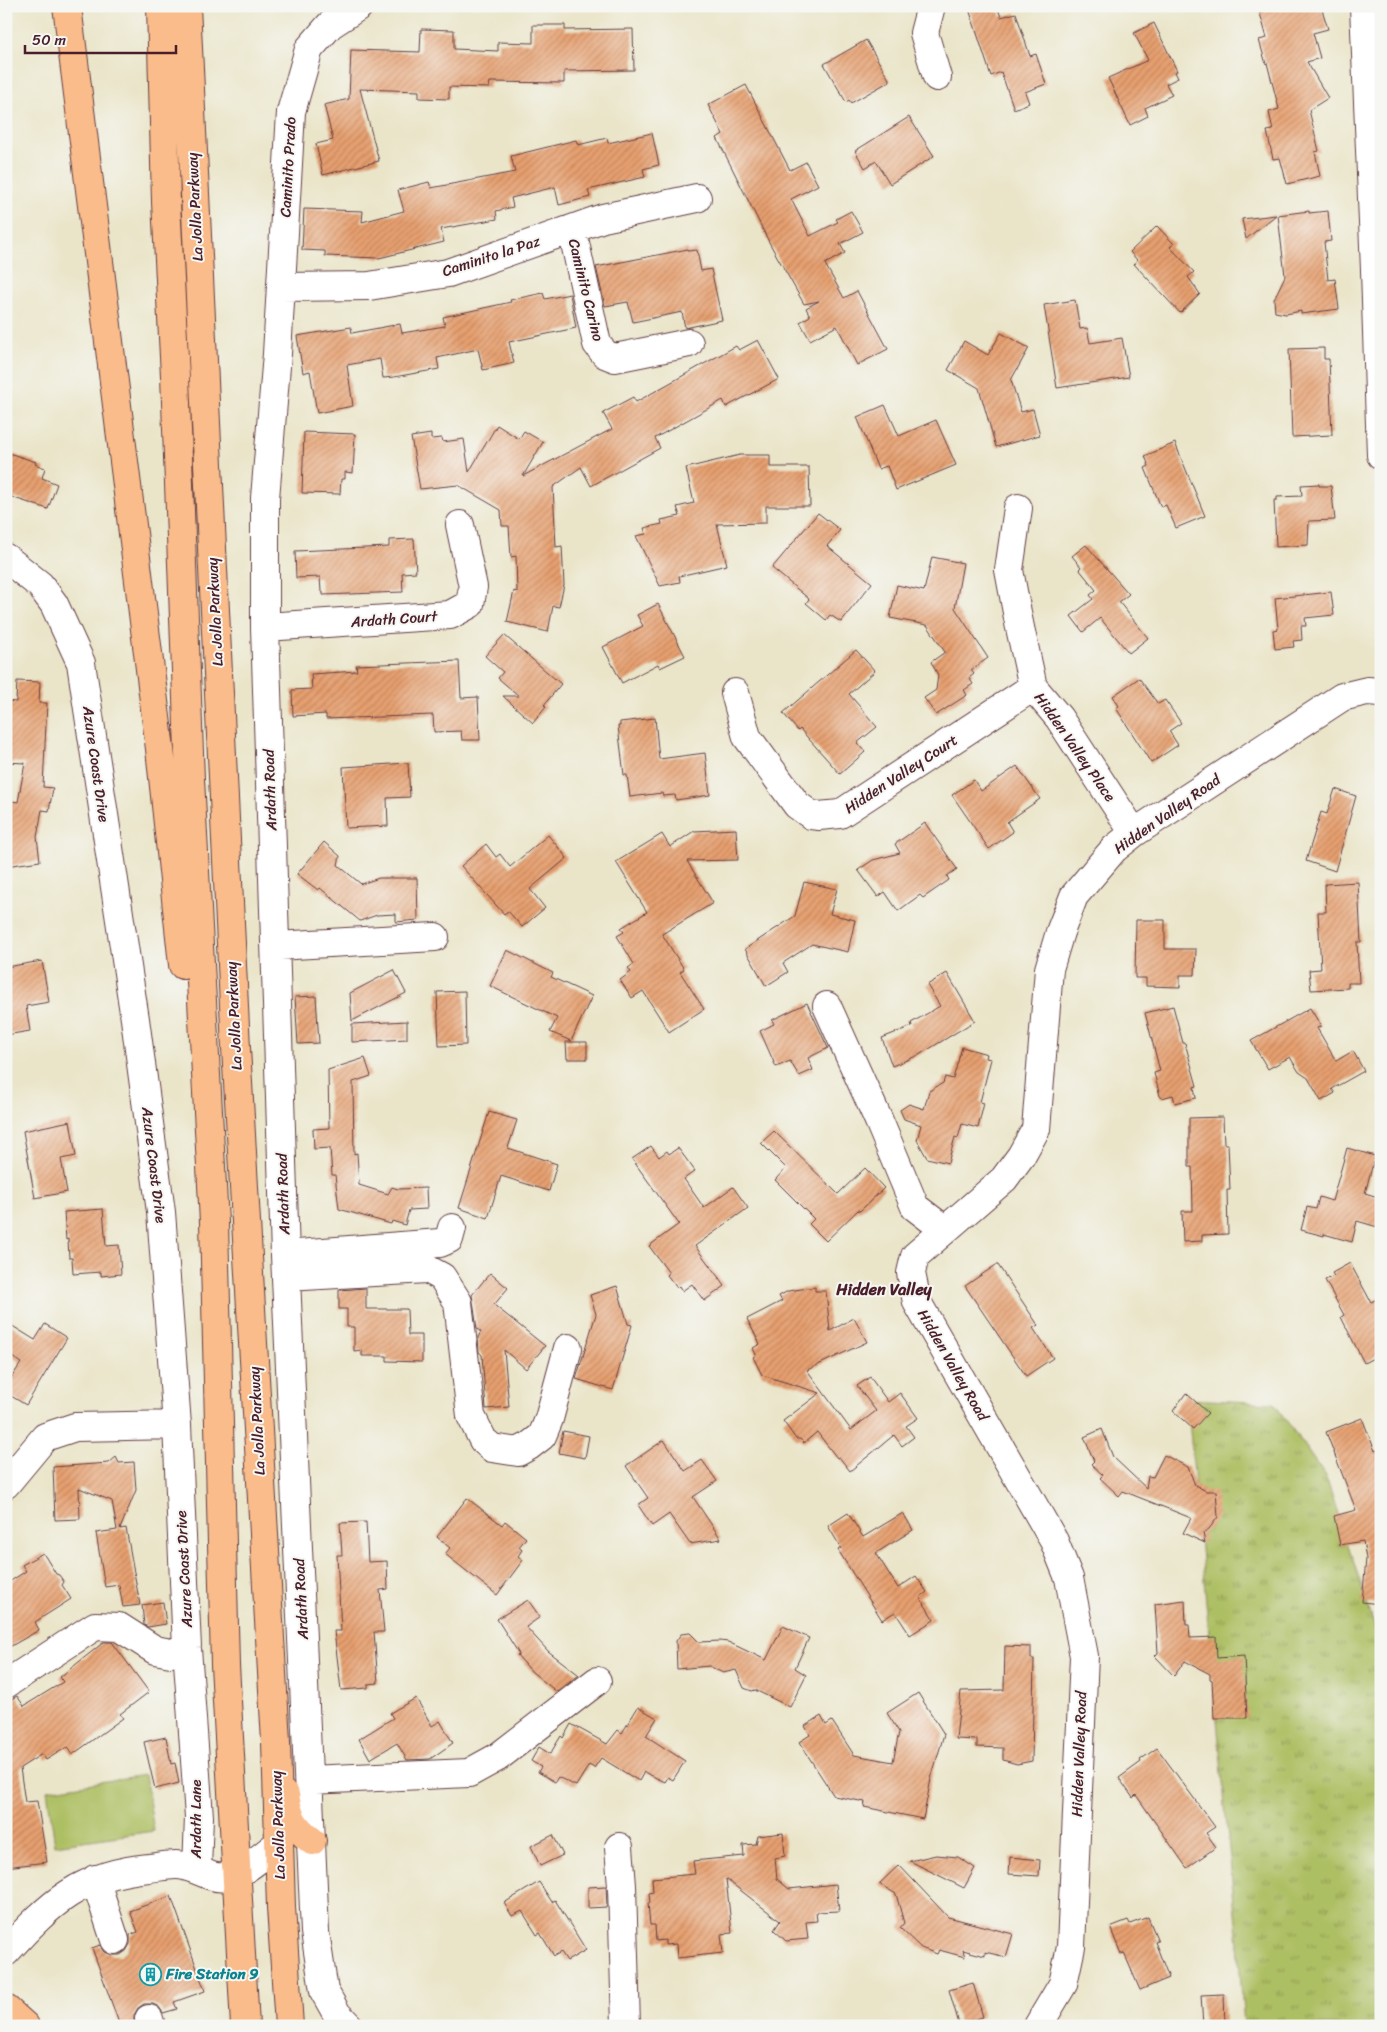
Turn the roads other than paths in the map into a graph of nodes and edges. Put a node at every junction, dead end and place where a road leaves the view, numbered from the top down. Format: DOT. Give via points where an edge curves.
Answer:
graph roads {
  1 [pos="67,6"];
  2 [pos="161,6"];
  3 [pos="186,6"];
  4 [pos="359,6"];
  5 [pos="931,6"];
  6 [pos="1364,6"];
  7 [pos="937,77"];
  8 [pos="697,198"];
  9 [pos="572,229"];
  10 [pos="281,287"];
  11 [pos="689,343"];
  12 [pos="277,354"];
  13 [pos="1381,455"];
  14 [pos="1018,508"];
  15 [pos="460,525"];
  16 [pos="6,558"];
  17 [pos="265,627"];
  18 [pos="1033,687"];
  19 [pos="1381,692"];
  20 [pos="735,693"];
  21 [pos="1134,833"];
  22 [pos="435,937"];
  23 [pos="276,946"];
  24 [pos="827,1006"];
  25 [pos="211,1179"];
  26 [pos="452,1228"];
  27 [pos="945,1230"];
  28 [pos="286,1266"];
  29 [pos="568,1348"];
  30 [pos="177,1424"];
  31 [pos="6,1484"];
  32 [pos="188,1648"];
  33 [pos="597,1681"];
  34 [pos="6,1684"];
  35 [pos="276,1742"];
  36 [pos="195,1759"];
  37 [pos="309,1780"];
  38 [pos="312,1842"];
  39 [pos="278,1844"];
  40 [pos="619,1847"];
  41 [pos="197,1869"];
  42 [pos="237,1875"];
  43 [pos="95,1878"];
  44 [pos="116,1940"];
  45 [pos="6,1952"];
  46 [pos="6,2009"];
  47 [pos="25,2026"];
  48 [pos="245,2026"];
  49 [pos="289,2026"];
  50 [pos="349,2026"];
  51 [pos="626,2026"];
  52 [pos="1038,2026"];
  1 -- 25 [label="main road"];
  2 -- 25 [label="main road, La Jolla Parkway" via="190,779"];
  3 -- 35 [label="main road, La Jolla Parkway" via="236,1048"];
  4 -- 10 [label="street, Caminito Prado" via="330,25 309,49 291,112"];
  5 -- 7 [label="street" via="924,33"];
  6 -- 13 [label="street"];
  8 -- 9 [label="street, Caminito la Paz" via="603,218"];
  9 -- 10 [label="street, Caminito la Paz" via="448,273 369,286"];
  9 -- 11 [label="street, Caminito Carino" via="597,344 605,354 615,358"];
  10 -- 12 [label="street, Caminito Prado"];
  12 -- 17 [label="street, Ardath Road" via="264,498"];
  14 -- 18 [label="street, Hidden Valley Place" via="1009,570"];
  15 -- 17 [label="street, Ardath Court" via="473,587 470,604 450,615"];
  16 -- 30 [label="street, Azure Coast Drive" via="40,585 54,604 81,663 161,1212"];
  17 -- 23 [label="street, Ardath Road"];
  18 -- 20 [label="street, Hidden Valley Court" via="840,814 819,816 811,815 797,805 747,737"];
  18 -- 21 [label="street, Hidden Valley Place" via="1059,718"];
  19 -- 21 [label="street, Hidden Valley Road" via="1367,691 1342,697"];
  21 -- 27 [label="street, Hidden Valley Road" via="1114,849 1074,896 1060,932 1049,969 1036,1129 1004,1180"];
  22 -- 23 [label="street"];
  23 -- 28 [label="street, Ardath Road"];
  24 -- 27 [label="street" via="914,1207"];
  25 -- 42 [label="main road, La Jolla Parkway" via="225,1665"];
  26 -- 28 [label="street" via="449,1239 440,1243"];
  27 -- 52 [label="street, Hidden Valley Road" via="916,1256 911,1273 917,1302 1054,1542 1069,1578 1084,1656 1071,1948 1063,1984"];
  28 -- 29 [label="street" via="427,1269 442,1277 458,1302 471,1416 483,1440 492,1448 518,1452 542,1436 550,1419"];
  28 -- 37 [label="street, Ardath Road"];
  30 -- 31 [label="street" via="75,1427 45,1437"];
  30 -- 32 [label="street, Azure Coast Drive"];
  32 -- 34 [label="street" via="171,1653 155,1650 118,1627 95,1626"];
  32 -- 36 [label="street, Azure Coast Drive"];
  33 -- 37 [label="street" via="498,1758 469,1773"];
  35 -- 38 [label="main road" via="288,1813 298,1831"];
  35 -- 39 [label="main road, La Jolla Parkway"];
  36 -- 41 [label="street, Ardath Lane" via="199,1816"];
  37 -- 38 [label="street, Ardath Road"];
  38 -- 50 [label="street, Ardath Road" via="315,1932 324,1991 337,2014"];
  39 -- 42 [label="street"];
  39 -- 49 [label="main road, La Jolla Parkway"];
  40 -- 51 [label="street"];
  41 -- 42 [label="street" via="214,1877"];
  41 -- 43 [label="street, Ardath Lane" via="177,1864"];
  42 -- 48 [label="main road, La Jolla Parkway"];
  43 -- 44 [label="street"];
  43 -- 45 [label="street, Ardath Lane" via="55,1902"];
  46 -- 47 [label="main road"];
}
